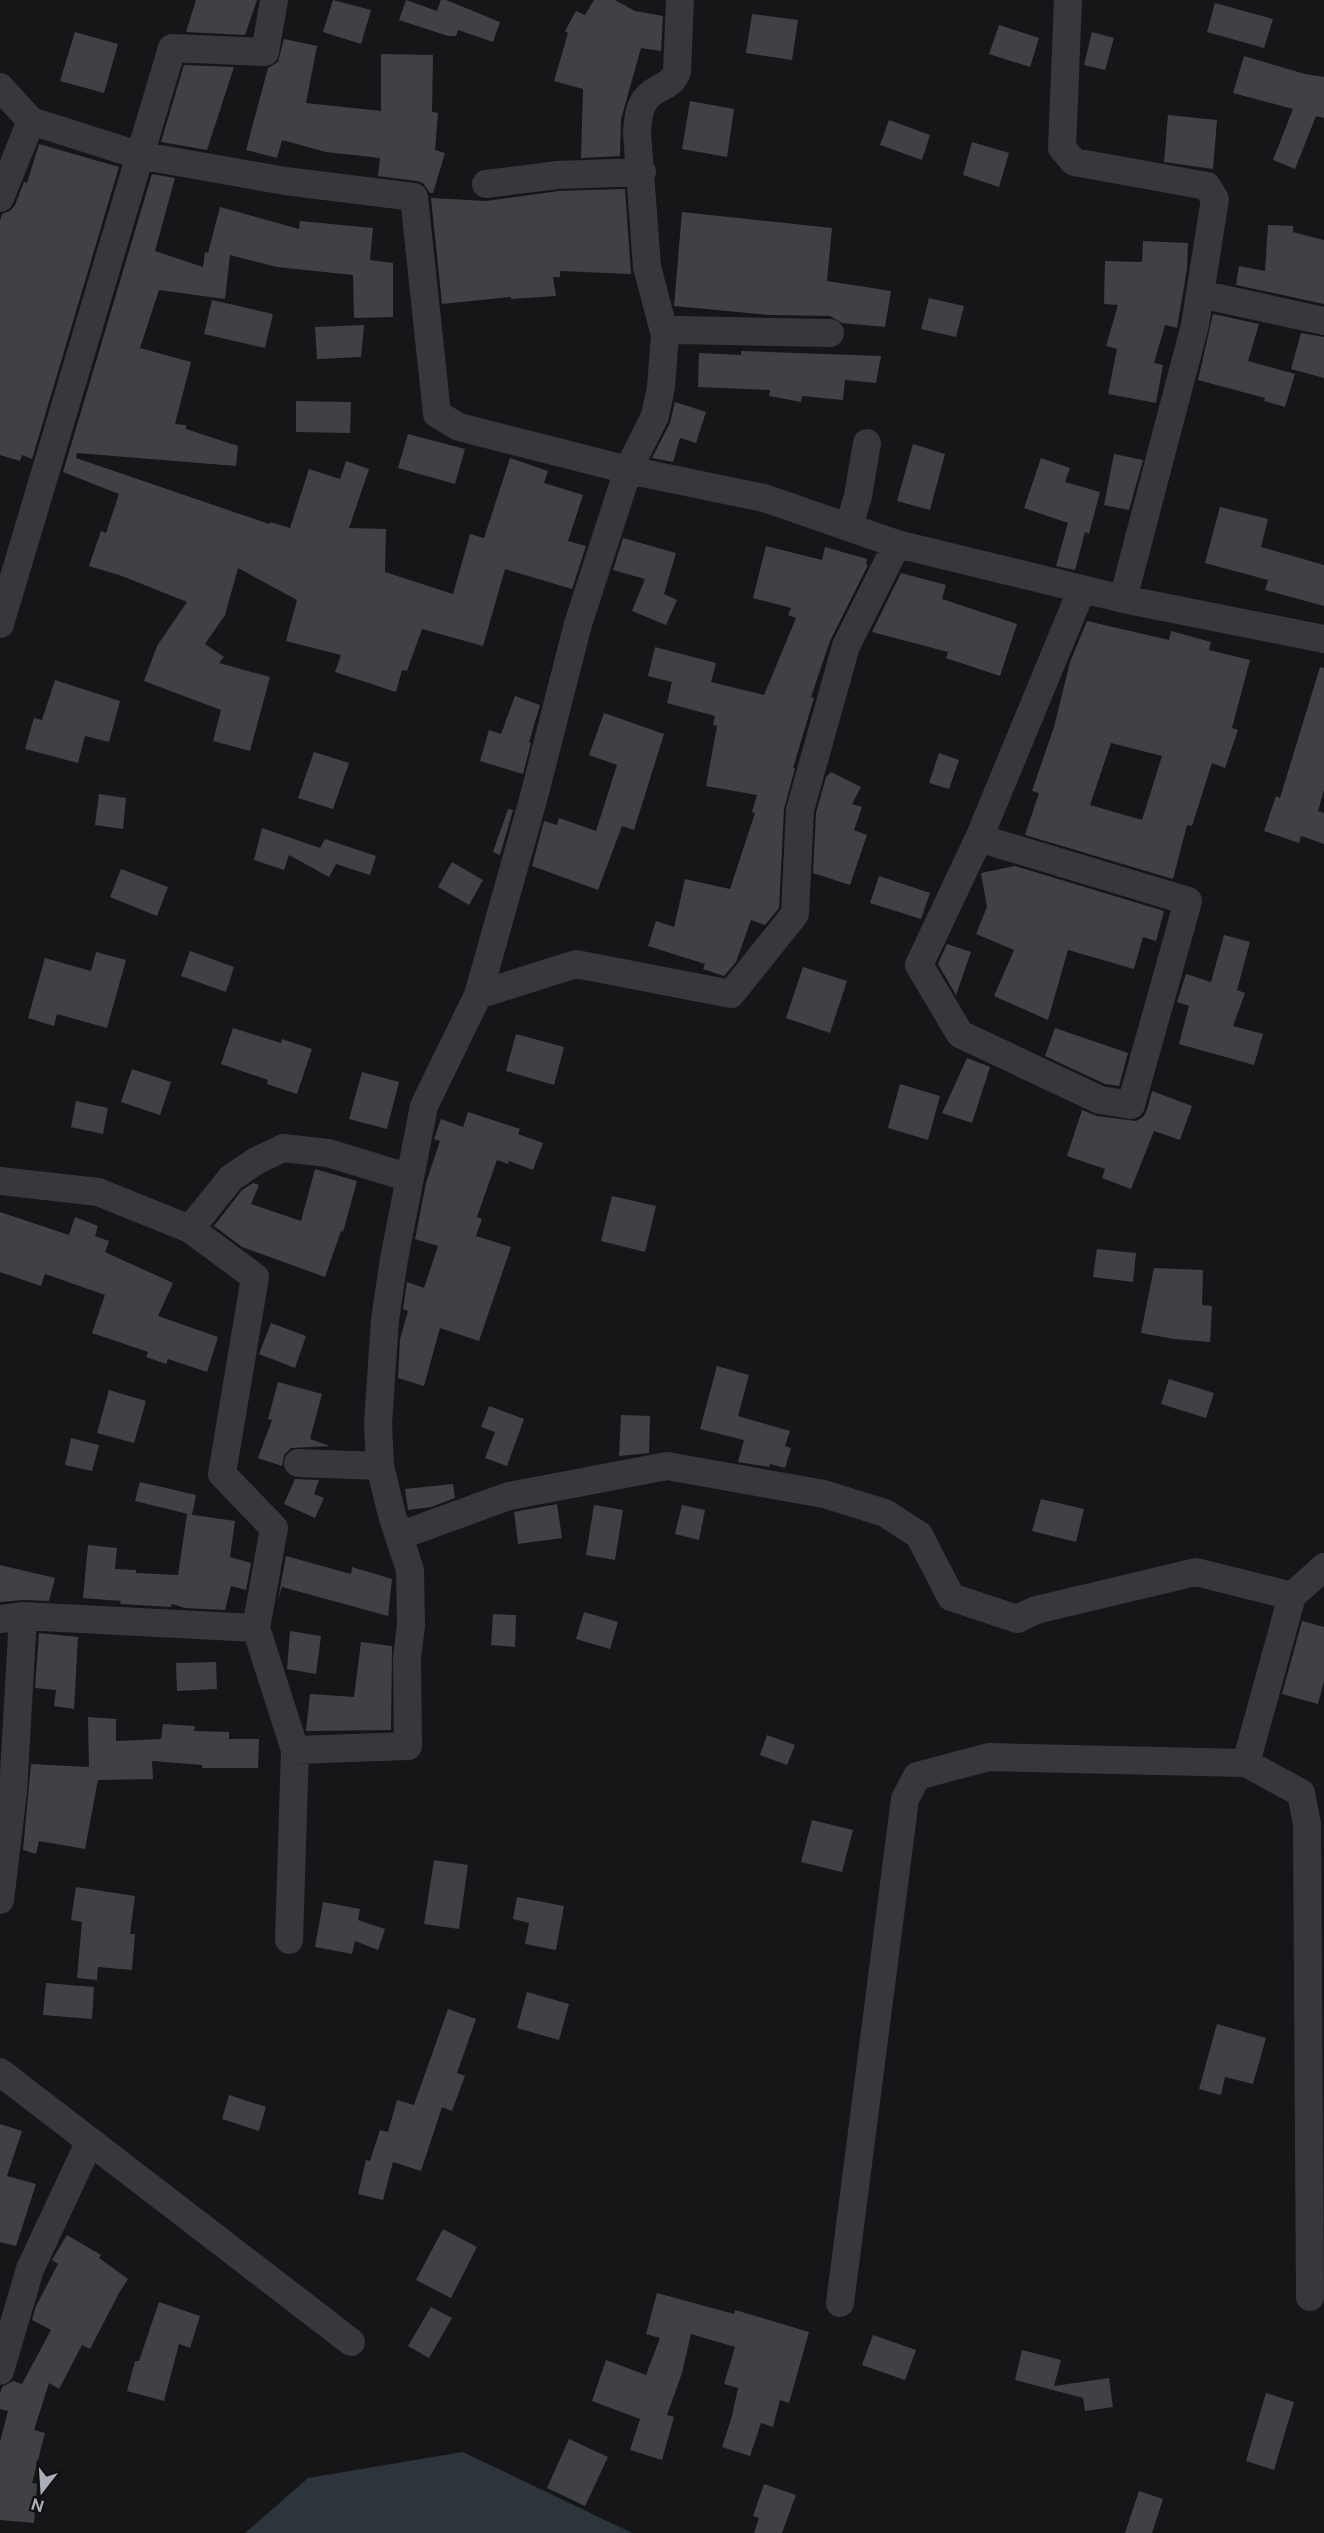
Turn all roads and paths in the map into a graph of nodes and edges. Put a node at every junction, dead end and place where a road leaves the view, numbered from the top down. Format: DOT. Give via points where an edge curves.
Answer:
graph roads {
  1 [pos="274,0"];
  2 [pos="680,0"];
  3 [pos="1068,0"];
  4 [pos="0,87"];
  5 [pos="31,121"];
  6 [pos="138,155"];
  7 [pos="642,172"];
  8 [pos="486,184"];
  9 [pos="0,198"];
  10 [pos="1200,294"];
  11 [pos="1324,321"];
  12 [pos="830,333"];
  13 [pos="665,335"];
  14 [pos="867,443"];
  15 [pos="628,470"];
  16 [pos="849,527"];
  17 [pos="897,544"];
  18 [pos="1082,589"];
  19 [pos="1122,599"];
  20 [pos="0,624"];
  21 [pos="1324,639"];
  22 [pos="979,838"];
  23 [pos="478,995"];
  24 [pos="410,1178"];
  25 [pos="0,1181"];
  26 [pos="190,1229"];
  27 [pos="298,1463"];
  28 [pos="380,1466"];
  29 [pos="399,1536"];
  30 [pos="1324,1567"];
  31 [pos="1292,1596"];
  32 [pos="12,1618"];
  33 [pos="255,1628"];
  34 [pos="295,1750"];
  35 [pos="1246,1763"];
  36 [pos="0,1900"];
  37 [pos="290,1940"];
  38 [pos="0,2072"];
  39 [pos="90,2141"];
  40 [pos="1310,2297"];
  41 [pos="840,2303"];
  42 [pos="351,2342"];
  43 [pos="0,2371"];
  1 -- 6 [label="street" via="265,52 172,48"];
  2 -- 7 [label="street" via="677,72 673,81 652,92 638,117"];
  3 -- 10 [label="street" via="1062,148 1074,162 1207,186 1215,199"];
  4 -- 5 [label="street"];
  5 -- 6 [label="street"];
  5 -- 9 [label="street"];
  6 -- 15 [label="street" via="285,181 414,197 436,414 459,427"];
  6 -- 20 [label="street"];
  7 -- 8 [label="street" via="558,175"];
  7 -- 13 [label="street" via="647,267"];
  10 -- 11 [label="street"];
  10 -- 19 [label="street"];
  12 -- 13 [label="street" via="678,330"];
  13 -- 15 [label="street" via="655,416"];
  14 -- 16 [label="street"];
  15 -- 16 [label="street" via="764,498"];
  15 -- 23 [label="street" via="578,624"];
  16 -- 17 [label="street"];
  17 -- 18 [label="street"];
  17 -- 23 [label="street" via="846,646 800,810 795,914 731,994 576,964"];
  18 -- 19 [label="street"];
  18 -- 22 [label="street"];
  19 -- 21 [label="street"];
  22 -- 22 [label="street" via="1188,901 1131,1105 1100,1100 960,1034 919,965"];
  23 -- 24 [label="street" via="424,1106"];
  24 -- 26 [label="street" via="328,1153 283,1148 231,1178"];
  24 -- 28 [label="street" via="393,1259 386,1320 378,1423"];
  25 -- 26 [label="street" via="98,1192"];
  26 -- 33 [label="street" via="255,1277 222,1474 274,1528"];
  27 -- 28 [label="street"];
  28 -- 29 [label="street"];
  29 -- 31 [label="street" via="508,1496 667,1466 824,1494 885,1513 919,1535 951,1597 1017,1619 1036,1610 1196,1572"];
  29 -- 34 [label="street" via="410,1570 408,1746"];
  30 -- 31 [label="street"];
  31 -- 35 [label="street"];
  32 -- 33 [label="street"];
  32 -- 36 [label="street" via="13,1792"];
  33 -- 34 [label="street"];
  34 -- 37 [label="street"];
  35 -- 40 [label="street" via="1301,1793 1307,1824"];
  35 -- 41 [label="street" via="989,1757 917,1776 905,1799"];
  38 -- 39 [label="street"];
  39 -- 42 [label="street"];
  39 -- 43 [label="street" via="30,2269"];
}
